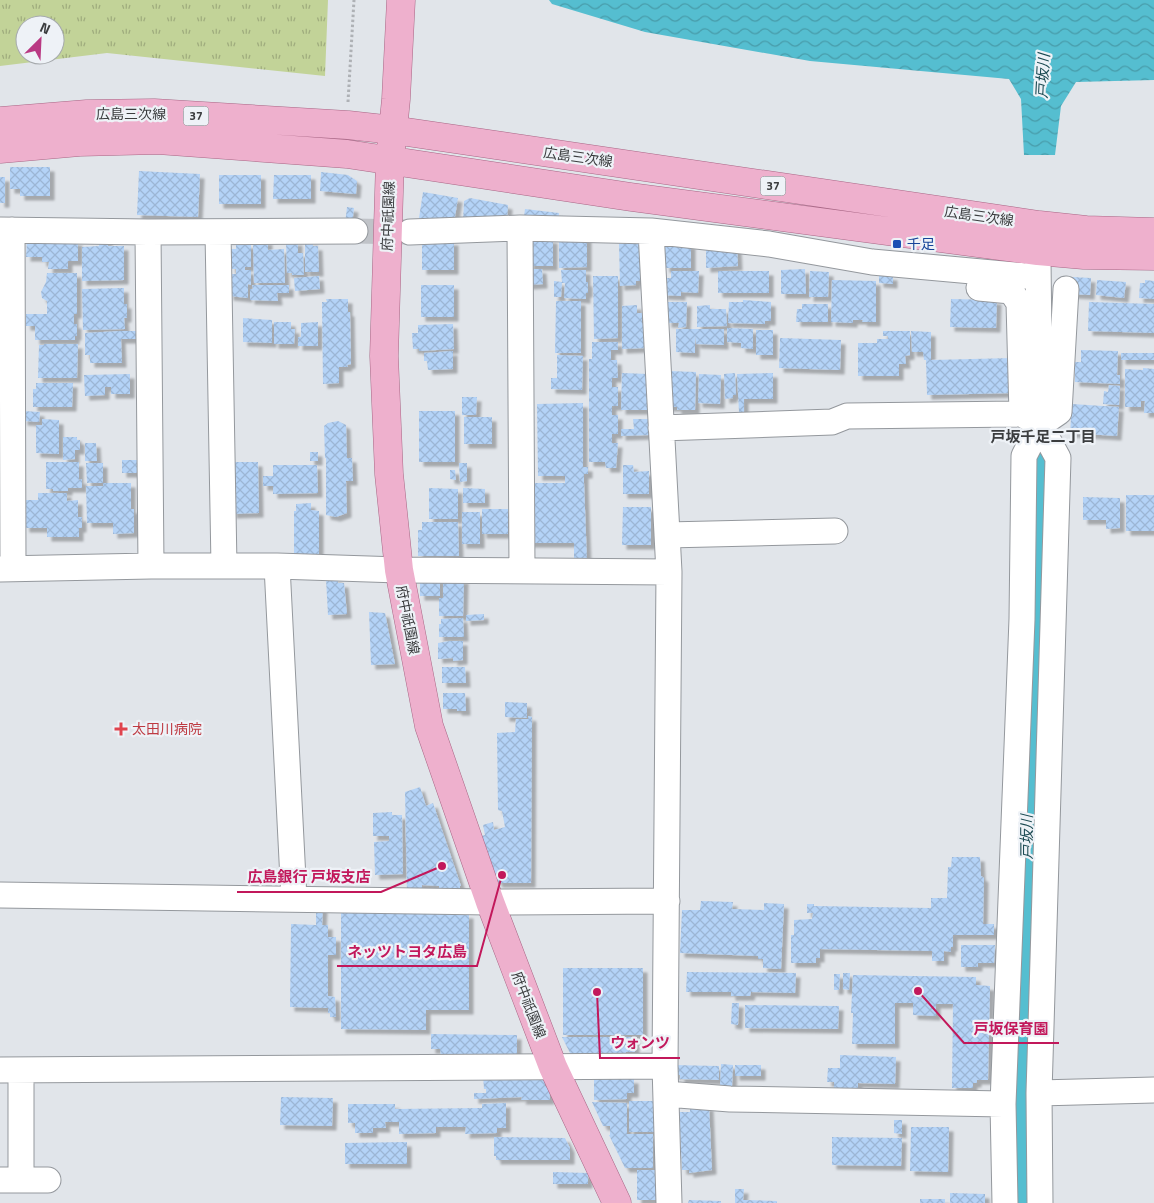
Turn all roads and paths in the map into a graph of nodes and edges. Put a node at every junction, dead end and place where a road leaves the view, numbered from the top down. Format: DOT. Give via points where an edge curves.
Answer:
graph roads {
  1 [pos="354,0"];
  2 [pos="401,0"];
  3 [pos="348,98"];
  4 [pos="0,121"];
  5 [pos="393,130"];
  6 [pos="0,150"];
  7 [pos="390,160"];
  8 [pos="520,228"];
  9 [pos="6,230"];
  10 [pos="355,231"];
  11 [pos="651,231"];
  12 [pos="148,232"];
  13 [pos="218,232"];
  14 [pos="410,232"];
  15 [pos="1154,232"];
  16 [pos="1038,251"];
  17 [pos="1154,256"];
  18 [pos="948,286"];
  19 [pos="1066,289"];
  20 [pos="1031,419"];
  21 [pos="661,428"];
  22 [pos="835,531"];
  23 [pos="667,534"];
  24 [pos="151,566"];
  25 [pos="224,566"];
  26 [pos="277,566"];
  27 [pos="6,568"];
  28 [pos="399,570"];
  29 [pos="522,570"];
  30 [pos="669,572"];
  31 [pos="0,895"];
  32 [pos="294,899"];
  33 [pos="667,901"];
  34 [pos="490,902"];
  35 [pos="665,1066"];
  36 [pos="553,1067"];
  37 [pos="10,1070"];
  38 [pos="1154,1090"];
  39 [pos="1040,1093"];
  40 [pos="666,1094"];
  41 [pos="1003,1104"];
  42 [pos="10,1180"];
  43 [pos="48,1180"];
  44 [pos="617,1203"];
  45 [pos="669,1203"];
  46 [pos="1005,1203"];
  47 [pos="1040,1203"];
  1 -- 3 [label="path"];
  2 -- 5 [label="main road, 府中祇園線"];
  4 -- 5 [label="main road, 広島三次線 / 37" via="154,113"];
  5 -- 7 [label="main road, 府中祇園線"];
  5 -- 16 [label="main road, 広島三次線 / 37"];
  6 -- 7 [label="main road, 広島三次線 / 37" via="79,142 158,140"];
  7 -- 16 [label="main road, 広島三次線 / 37" via="631,197"];
  7 -- 28 [label="main road, 府中祇園線" via="384,356 389,474"];
  8 -- 11 [label="street"];
  8 -- 14 [label="street"];
  8 -- 29 [label="street"];
  9 -- 12 [label="street"];
  9 -- 27 [label="street"];
  10 -- 13 [label="street"];
  11 -- 16 [label="street" via="769,244 872,262"];
  11 -- 21 [label="street"];
  12 -- 13 [label="street"];
  12 -- 24 [label="street"];
  13 -- 25 [label="street"];
  15 -- 16 [label="main road, 広島三次線 / 37" via="1086,230"];
  16 -- 17 [label="main road, 広島三次線 / 37"];
  16 -- 20 [label="street"];
  18 -- 20 [label="street" via="1012,291 1019,303"];
  19 -- 20 [label="street" via="1059,412"];
  20 -- 21 [label="street" via="847,416 832,422"];
  20 -- 39 [label="street" via="1058,458"];
  20 -- 41 [label="street" via="1024,456 1022,619"];
  21 -- 23 [label="street"];
  22 -- 23 [label="street"];
  23 -- 30 [label="street"];
  24 -- 25 [label="street"];
  24 -- 27 [label="street"];
  25 -- 26 [label="street"];
  26 -- 28 [label="street"];
  26 -- 32 [label="street"];
  28 -- 29 [label="street"];
  28 -- 34 [label="main road, 府中祇園線" via="429,726"];
  29 -- 30 [label="street"];
  30 -- 33 [label="street"];
  31 -- 32 [label="street"];
  32 -- 34 [label="street"];
  33 -- 34 [label="street"];
  33 -- 35 [label="street"];
  34 -- 36 [label="main road, 府中祇園線"];
  35 -- 36 [label="street"];
  35 -- 40 [label="street"];
  36 -- 37 [label="street"];
  36 -- 44 [label="main road, 府中祇園線"];
  37 -- 42 [label="street"];
  38 -- 39 [label="street"];
  39 -- 47 [label="street"];
  40 -- 41 [label="street" via="730,1099"];
  40 -- 45 [label="street"];
  41 -- 46 [label="street"];
  42 -- 43 [label="street"];
}
